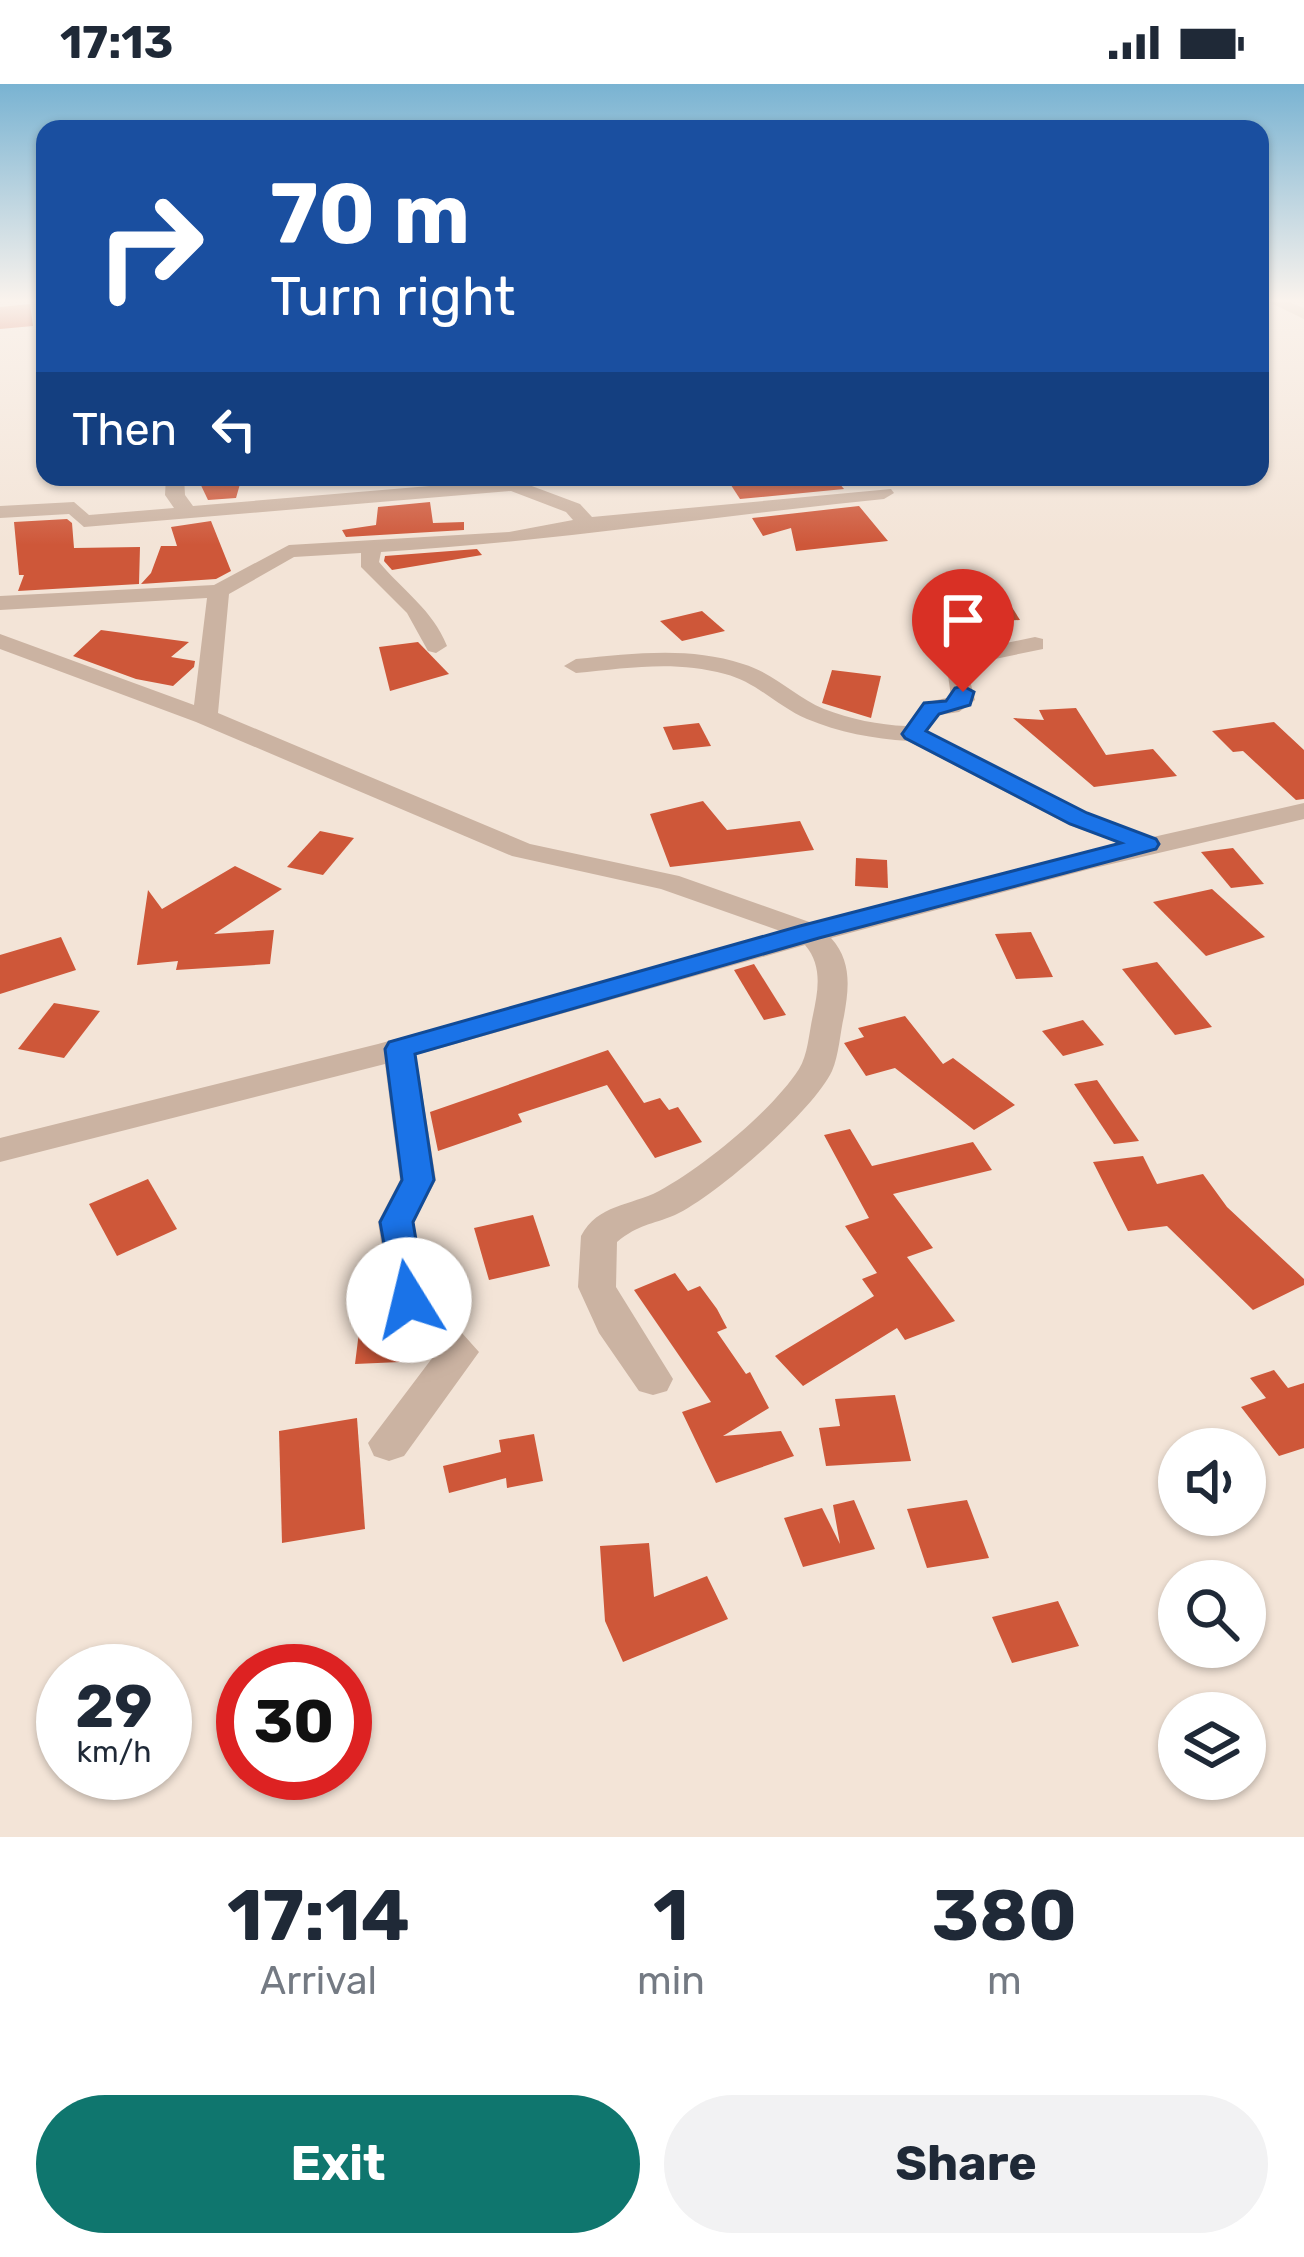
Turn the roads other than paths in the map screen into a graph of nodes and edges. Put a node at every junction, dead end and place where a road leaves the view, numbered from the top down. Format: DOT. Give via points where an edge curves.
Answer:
graph roads {
  1 [pos="173,486"];
  2 [pos="884,493"];
  3 [pos="498,511"];
  4 [pos="0,512"];
  5 [pos="189,514"];
  6 [pos="587,524"];
  7 [pos="374,545"];
  8 [pos="219,591"];
  9 [pos="0,603"];
  10 [pos="0,641"];
  11 [pos="1035,644"];
  12 [pos="436,646"];
  13 [pos="576,666"];
  14 [pos="205,717"];
  15 [pos="913,734"];
  16 [pos="1304,811"];
  17 [pos="1147,844"];
  18 [pos="809,932"];
  19 [pos="399,1049"];
  20 [pos="0,1150"];
  21 [pos="653,1379"];
  22 [pos="388,1443"];
  1 -- 5 [label="street"];
  2 -- 6 [label="street"];
  3 -- 5 [label="street" via="311,500 260,526 249,515"];
  3 -- 6 [label="street"];
  3 -- 6 [label="street" via="519,486 573,508"];
  3 -- 7 [label="street"];
  4 -- 5 [label="street" via="74,508 84,520"];
  7 -- 8 [label="street" via="282,545"];
  7 -- 12 [label="street" via="368,563 424,613"];
  8 -- 9 [label="street"];
  8 -- 14 [label="street"];
  10 -- 14 [label="street"];
  11 -- 15 [label="street" via="952,661 963,700 932,708"];
  13 -- 15 [label="street" via="702,659 843,724"];
  14 -- 18 [label="street" via="523,850 669,882"];
  15 -- 17 [label="street"];
  16 -- 17 [label="street"];
  17 -- 18 [label="street"];
  18 -- 19 [label="street"];
  18 -- 21 [label="street" via="826,950 835,983 817,1070 701,1182 663,1205 627,1214 598,1236 597,1287"];
  19 -- 20 [label="street"];
  19 -- 22 [label="street" via="418,1180 397,1222 409,1300 459,1352"];
}
